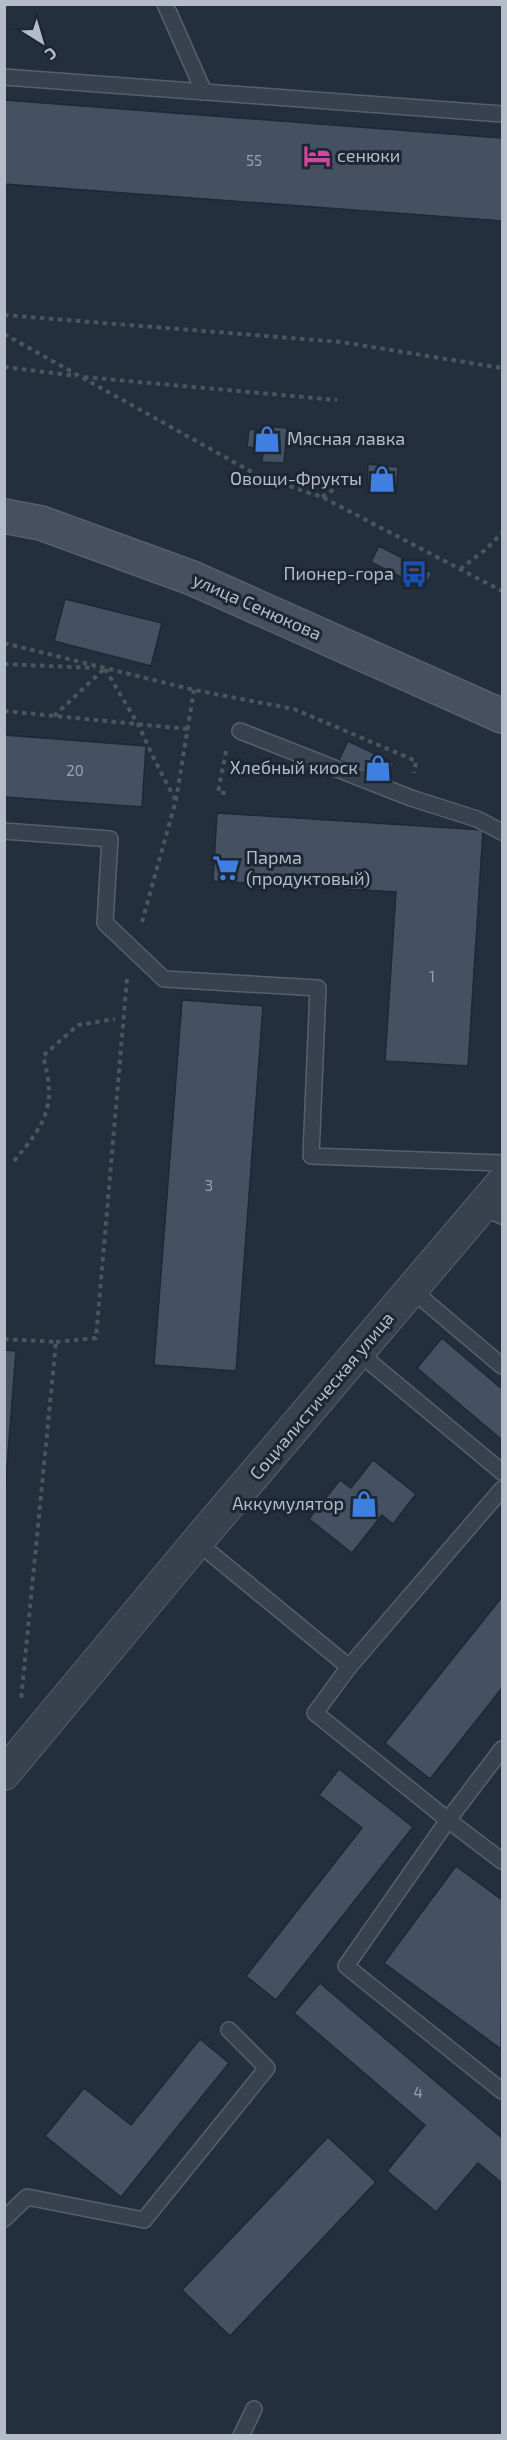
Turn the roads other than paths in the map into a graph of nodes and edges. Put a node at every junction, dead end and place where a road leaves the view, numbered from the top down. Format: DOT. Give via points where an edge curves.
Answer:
graph roads {
  1 [pos="165,4"];
  2 [pos="4,77"];
  3 [pos="204,92"];
  4 [pos="502,114"];
  5 [pos="4,516"];
  6 [pos="502,716"];
  7 [pos="240,731"];
  8 [pos="4,831"];
  9 [pos="502,832"];
  10 [pos="502,1162"];
  11 [pos="502,1183"];
  12 [pos="493,1211"];
  13 [pos="412,1290"];
  14 [pos="359,1353"];
  15 [pos="502,1366"];
  16 [pos="502,1472"];
  17 [pos="502,1489"];
  18 [pos="197,1542"];
  19 [pos="349,1667"];
  20 [pos="502,1749"];
  21 [pos="10,1761"];
  22 [pos="448,1820"];
  23 [pos="502,1861"];
  24 [pos="229,2030"];
  25 [pos="502,2091"];
  26 [pos="4,2219"];
  27 [pos="254,2409"];
  28 [pos="241,2436"];
  1 -- 3 [label="lane"];
  2 -- 3 [label="lane"];
  3 -- 4 [label="lane"];
  5 -- 6 [label="main road, улица Сенюкова" via="41,523 192,578"];
  7 -- 9 [label="lane" via="411,798 477,819"];
  8 -- 10 [label="lane" via="110,839 105,923 164,979 318,988 311,1156"];
  11 -- 12 [label="street, Социалистическая улица"];
  12 -- 13 [label="street, Социалистическая улица"];
  13 -- 14 [label="street, Социалистическая улица"];
  13 -- 15 [label="lane"];
  14 -- 16 [label="lane"];
  14 -- 18 [label="street, Социалистическая улица"];
  17 -- 19 [label="lane"];
  18 -- 19 [label="lane"];
  18 -- 21 [label="street, Социалистическая улица"];
  19 -- 22 [label="lane" via="315,1713"];
  20 -- 22 [label="lane"];
  22 -- 23 [label="lane"];
  22 -- 25 [label="lane" via="346,1966"];
  24 -- 26 [label="lane" via="267,2068 144,2220 27,2197"];
  27 -- 28 [label="lane"];
}
